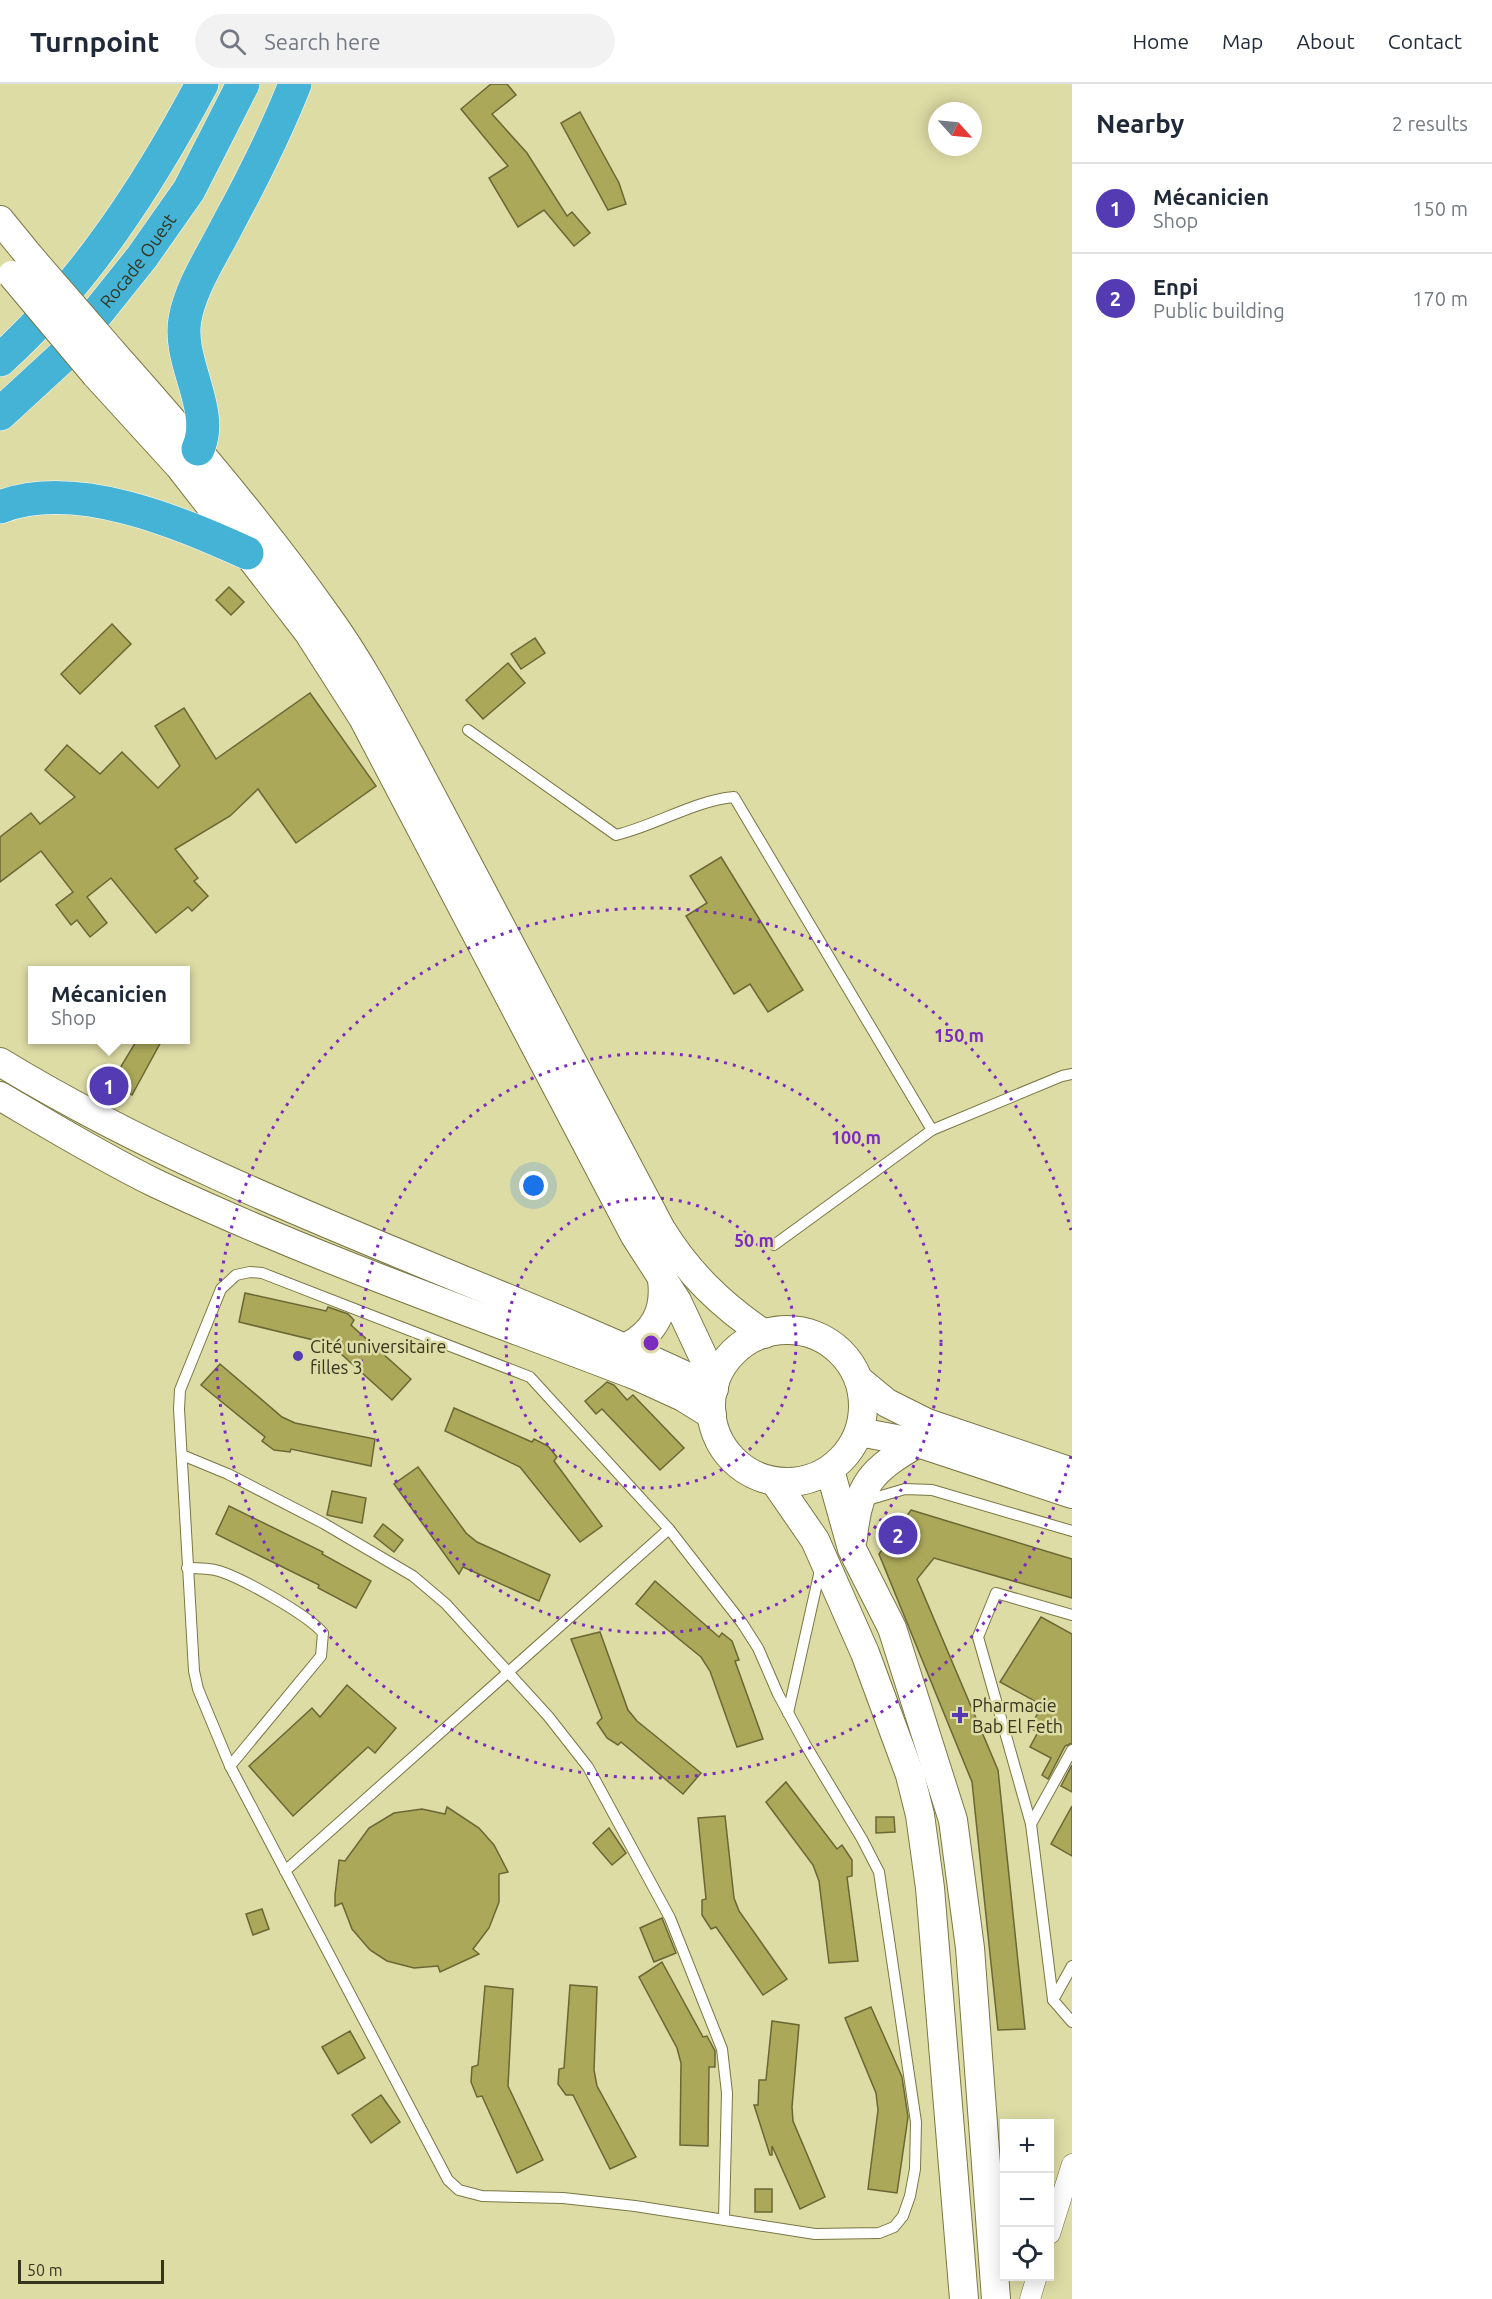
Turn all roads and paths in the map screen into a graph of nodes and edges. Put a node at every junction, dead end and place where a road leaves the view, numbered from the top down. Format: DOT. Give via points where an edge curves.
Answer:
graph roads {
  1 [pos="190,84"];
  2 [pos="202,84"];
  3 [pos="243,84"];
  4 [pos="295,84"];
  5 [pos="180,126"];
  6 [pos="0,220"];
  7 [pos="14,264"];
  8 [pos="0,360"];
  9 [pos="0,414"];
  10 [pos="188,457"];
  11 [pos="0,507"];
  12 [pos="247,553"];
  13 [pos="468,730"];
  14 [pos="0,1062"];
  15 [pos="1072,1074"];
  16 [pos="0,1096"];
  17 [pos="932,1130"];
  18 [pos="774,1245"];
  19 [pos="662,1280"];
  20 [pos="764,1334"];
  21 [pos="627,1347"];
  22 [pos="859,1380"];
  23 [pos="714,1395"];
  24 [pos="859,1432"];
  25 [pos="918,1443"];
  26 [pos="182,1455"];
  27 [pos="830,1470"];
  28 [pos="1072,1472"];
  29 [pos="775,1482"];
  30 [pos="1072,1494"];
  31 [pos="858,1503"];
  32 [pos="669,1530"];
  33 [pos="1072,1531"];
  34 [pos="852,1549"];
  35 [pos="823,1558"];
  36 [pos="187,1568"];
  37 [pos="1072,1615"];
  38 [pos="508,1673"];
  39 [pos="788,1713"];
  40 [pos="1072,1750"];
  41 [pos="230,1766"];
  42 [pos="1031,1824"];
  43 [pos="285,1871"];
  44 [pos="1072,1966"];
  45 [pos="1053,2000"];
  46 [pos="1072,2022"];
  47 [pos="1072,2164"];
  48 [pos="724,2219"];
  49 [pos="1052,2227"];
  50 [pos="1036,2281"];
  51 [pos="964,2299"];
  52 [pos="996,2299"];
  53 [pos="1030,2299"];
  1 -- 5 [label="highway"];
  2 -- 5 [label="highway, Rocade Ouest"];
  3 -- 9 [label="highway, Rocade Ouest" via="189,190 142,257 62,357"];
  4 -- 10 [label="highway" via="272,140 189,302 184,339 203,435"];
  5 -- 8 [label="highway, Rocade Ouest" via="154,172 104,243"];
  6 -- 7 [label="main road"];
  7 -- 10 [label="main road, bridge" via="96,375"];
  7 -- 10 [label="main road, bridge" via="114,354"];
  10 -- 12 [label="main road"];
  10 -- 20 [label="main road" via="328,616 373,687 636,1186 671,1245 722,1304"];
  11 -- 12 [label="highway" via="60,497 119,506 177,522"];
  12 -- 19 [label="main road" via="308,632 363,718 635,1236"];
  13 -- 17 [label="lane" via="616,835 642,829 711,799 734,797"];
  14 -- 21 [label="main road" via="89,1114 216,1176"];
  15 -- 17 [label="lane"];
  16 -- 23 [label="main road" via="86,1147 223,1213 645,1379"];
  17 -- 18 [label="lane"];
  19 -- 21 [label="main road" via="662,1307 657,1320 639,1341"];
  19 -- 23 [label="main road" via="686,1318"];
  20 -- 22 [label="main road" via="797,1331 828,1342 851,1365"];
  20 -- 23 [label="main road" via="729,1358"];
  21 -- 23 [label="main road"];
  22 -- 24 [label="main road" via="863,1415"];
  22 -- 28 [label="main road" via="887,1403 927,1423"];
  23 -- 29 [label="main road" via="722,1446 732,1459 759,1478"];
  24 -- 25 [label="main road"];
  24 -- 27 [label="main road" via="847,1453"];
  25 -- 30 [label="main road"];
  25 -- 31 [label="main road" via="883,1464 870,1477"];
  26 -- 32 [label="lane" via="180,1389 220,1289 236,1275 262,1273 530,1377"];
  26 -- 36 [label="lane"];
  26 -- 38 [label="lane" via="323,1523 413,1576 446,1604"];
  27 -- 29 [label="main road" via="803,1481"];
  27 -- 34 [label="main road"];
  29 -- 35 [label="main road"];
  31 -- 33 [label="lane" via="892,1491 932,1490"];
  31 -- 34 [label="main road"];
  32 -- 38 [label="lane"];
  32 -- 39 [label="lane" via="753,1640"];
  34 -- 52 [label="main road" via="892,1628 953,1820 970,1948"];
  35 -- 39 [label="lane"];
  35 -- 51 [label="main road" via="865,1653 910,1774 920,1815 930,1888"];
  36 -- 41 [label="lane" via="194,1671"];
  36 -- 41 [label="lane" via="231,1575 305,1618 323,1633 321,1656"];
  37 -- 42 [label="lane" via="996,1593 978,1637"];
  38 -- 43 [label="lane"];
  38 -- 48 [label="lane" via="588,1767 670,1918 702,1996 722,2049 727,2092"];
  39 -- 48 [label="lane" via="879,1872 916,2122 915,2169 903,2216 894,2227 879,2233 815,2234"];
  40 -- 42 [label="lane"];
  41 -- 43 [label="lane"];
  42 -- 45 [label="lane"];
  43 -- 48 [label="lane" via="448,2180 459,2190 482,2196 573,2199"];
  44 -- 45 [label="lane"];
  45 -- 46 [label="lane"];
  47 -- 49 [label="street"];
  50 -- 53 [label="street"];
}
